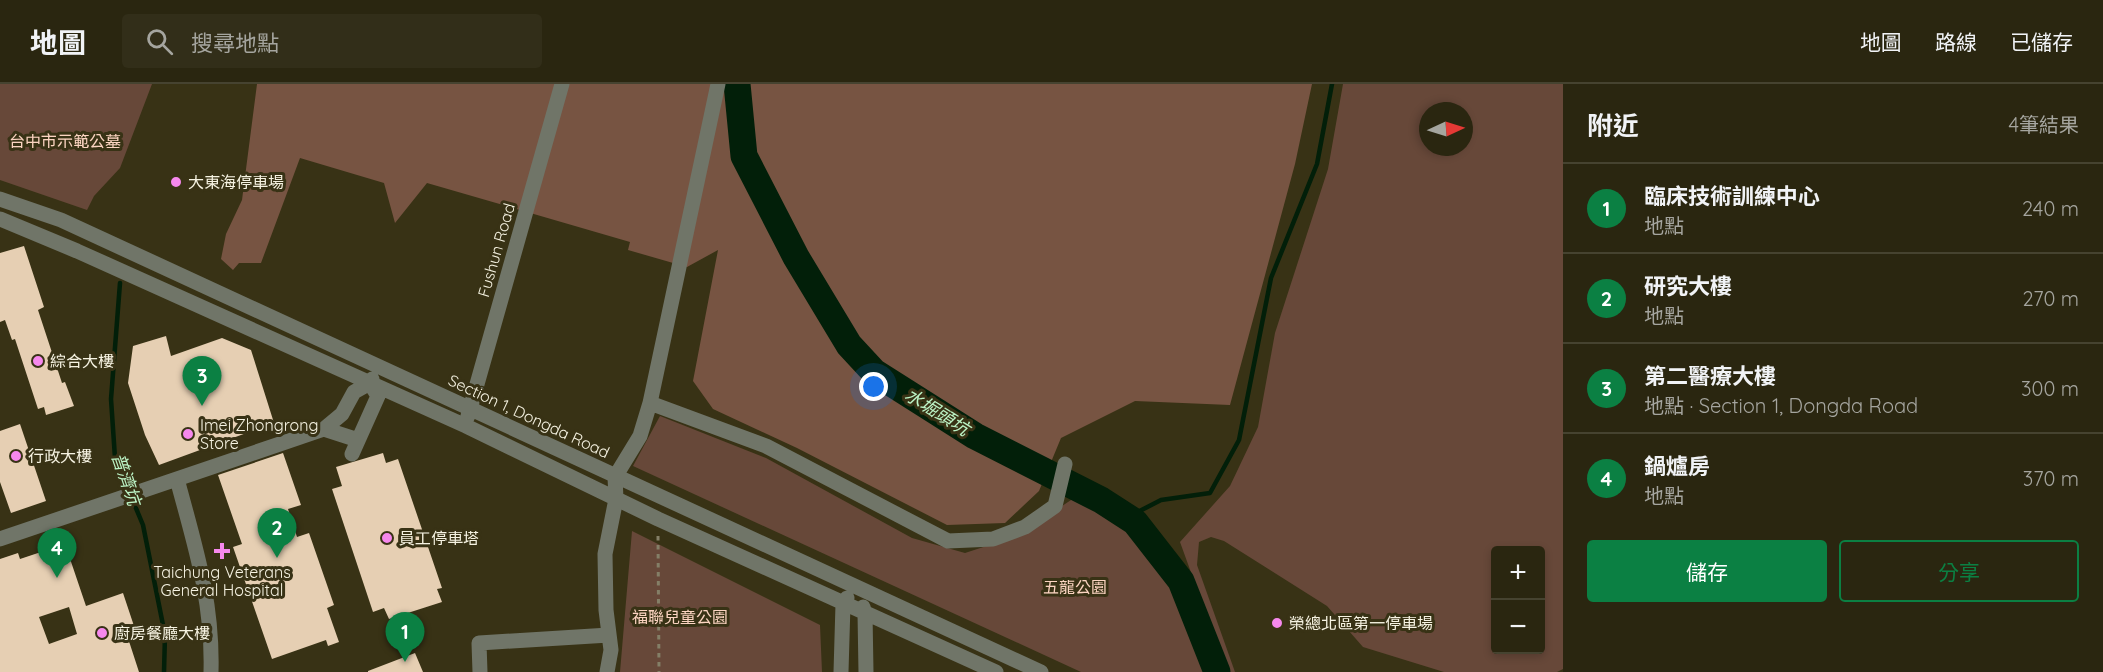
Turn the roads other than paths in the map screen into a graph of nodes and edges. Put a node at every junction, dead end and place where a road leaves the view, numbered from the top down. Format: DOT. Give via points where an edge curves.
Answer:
graph roads {
  1 [pos="562,84"];
  2 [pos="718,84"];
  3 [pos="0,199"];
  4 [pos="0,219"];
  5 [pos="378,367"];
  6 [pos="370,383"];
  7 [pos="650,403"];
  8 [pos="471,407"];
  9 [pos="465,426"];
  10 [pos="324,429"];
  11 [pos="1065,464"];
  12 [pos="615,477"];
  13 [pos="177,479"];
  14 [pos="616,499"];
  15 [pos="0,539"];
  16 [pos="853,586"];
  17 [pos="843,604"];
  18 [pos="865,613"];
  19 [pos="609,635"];
  20 [pos="211,672"];
  21 [pos="480,672"];
  22 [pos="607,672"];
  23 [pos="841,672"];
  24 [pos="866,672"];
  25 [pos="996,672"];
  26 [pos="1041,672"];
  1 -- 8 [label="street, Fushun Road"];
  2 -- 7 [label="street"];
  3 -- 5 [label="street, Section 1, Dongda Road" via="61,220"];
  4 -- 6 [label="street"];
  5 -- 6 [label="street"];
  5 -- 8 [label="street, Section 1, Dongda Road"];
  6 -- 9 [label="street"];
  6 -- 10 [label="street" via="354,392 342,414"];
  6 -- 10 [label="street" via="378,396 355,447"];
  7 -- 11 [label="street" via="766,446 948,541 993,539 1025,527 1055,506"];
  7 -- 12 [label="street" via="640,436"];
  8 -- 9 [label="street, Fushun Road"];
  8 -- 12 [label="street, Section 1, Dongda Road"];
  9 -- 14 [label="street"];
  10 -- 13 [label="street"];
  12 -- 14 [label="street"];
  12 -- 16 [label="street, Section 1, Dongda Road"];
  13 -- 15 [label="street"];
  13 -- 20 [label="street" via="206,584"];
  14 -- 17 [label="street"];
  14 -- 19 [label="street" via="606,554"];
  16 -- 17 [label="street"];
  16 -- 18 [label="street"];
  16 -- 26 [label="street, Section 1, Dongda Road"];
  17 -- 18 [label="street"];
  17 -- 23 [label="street"];
  18 -- 24 [label="street"];
  18 -- 25 [label="street"];
  19 -- 21 [label="street" via="479,643"];
  19 -- 22 [label="street"];
}
